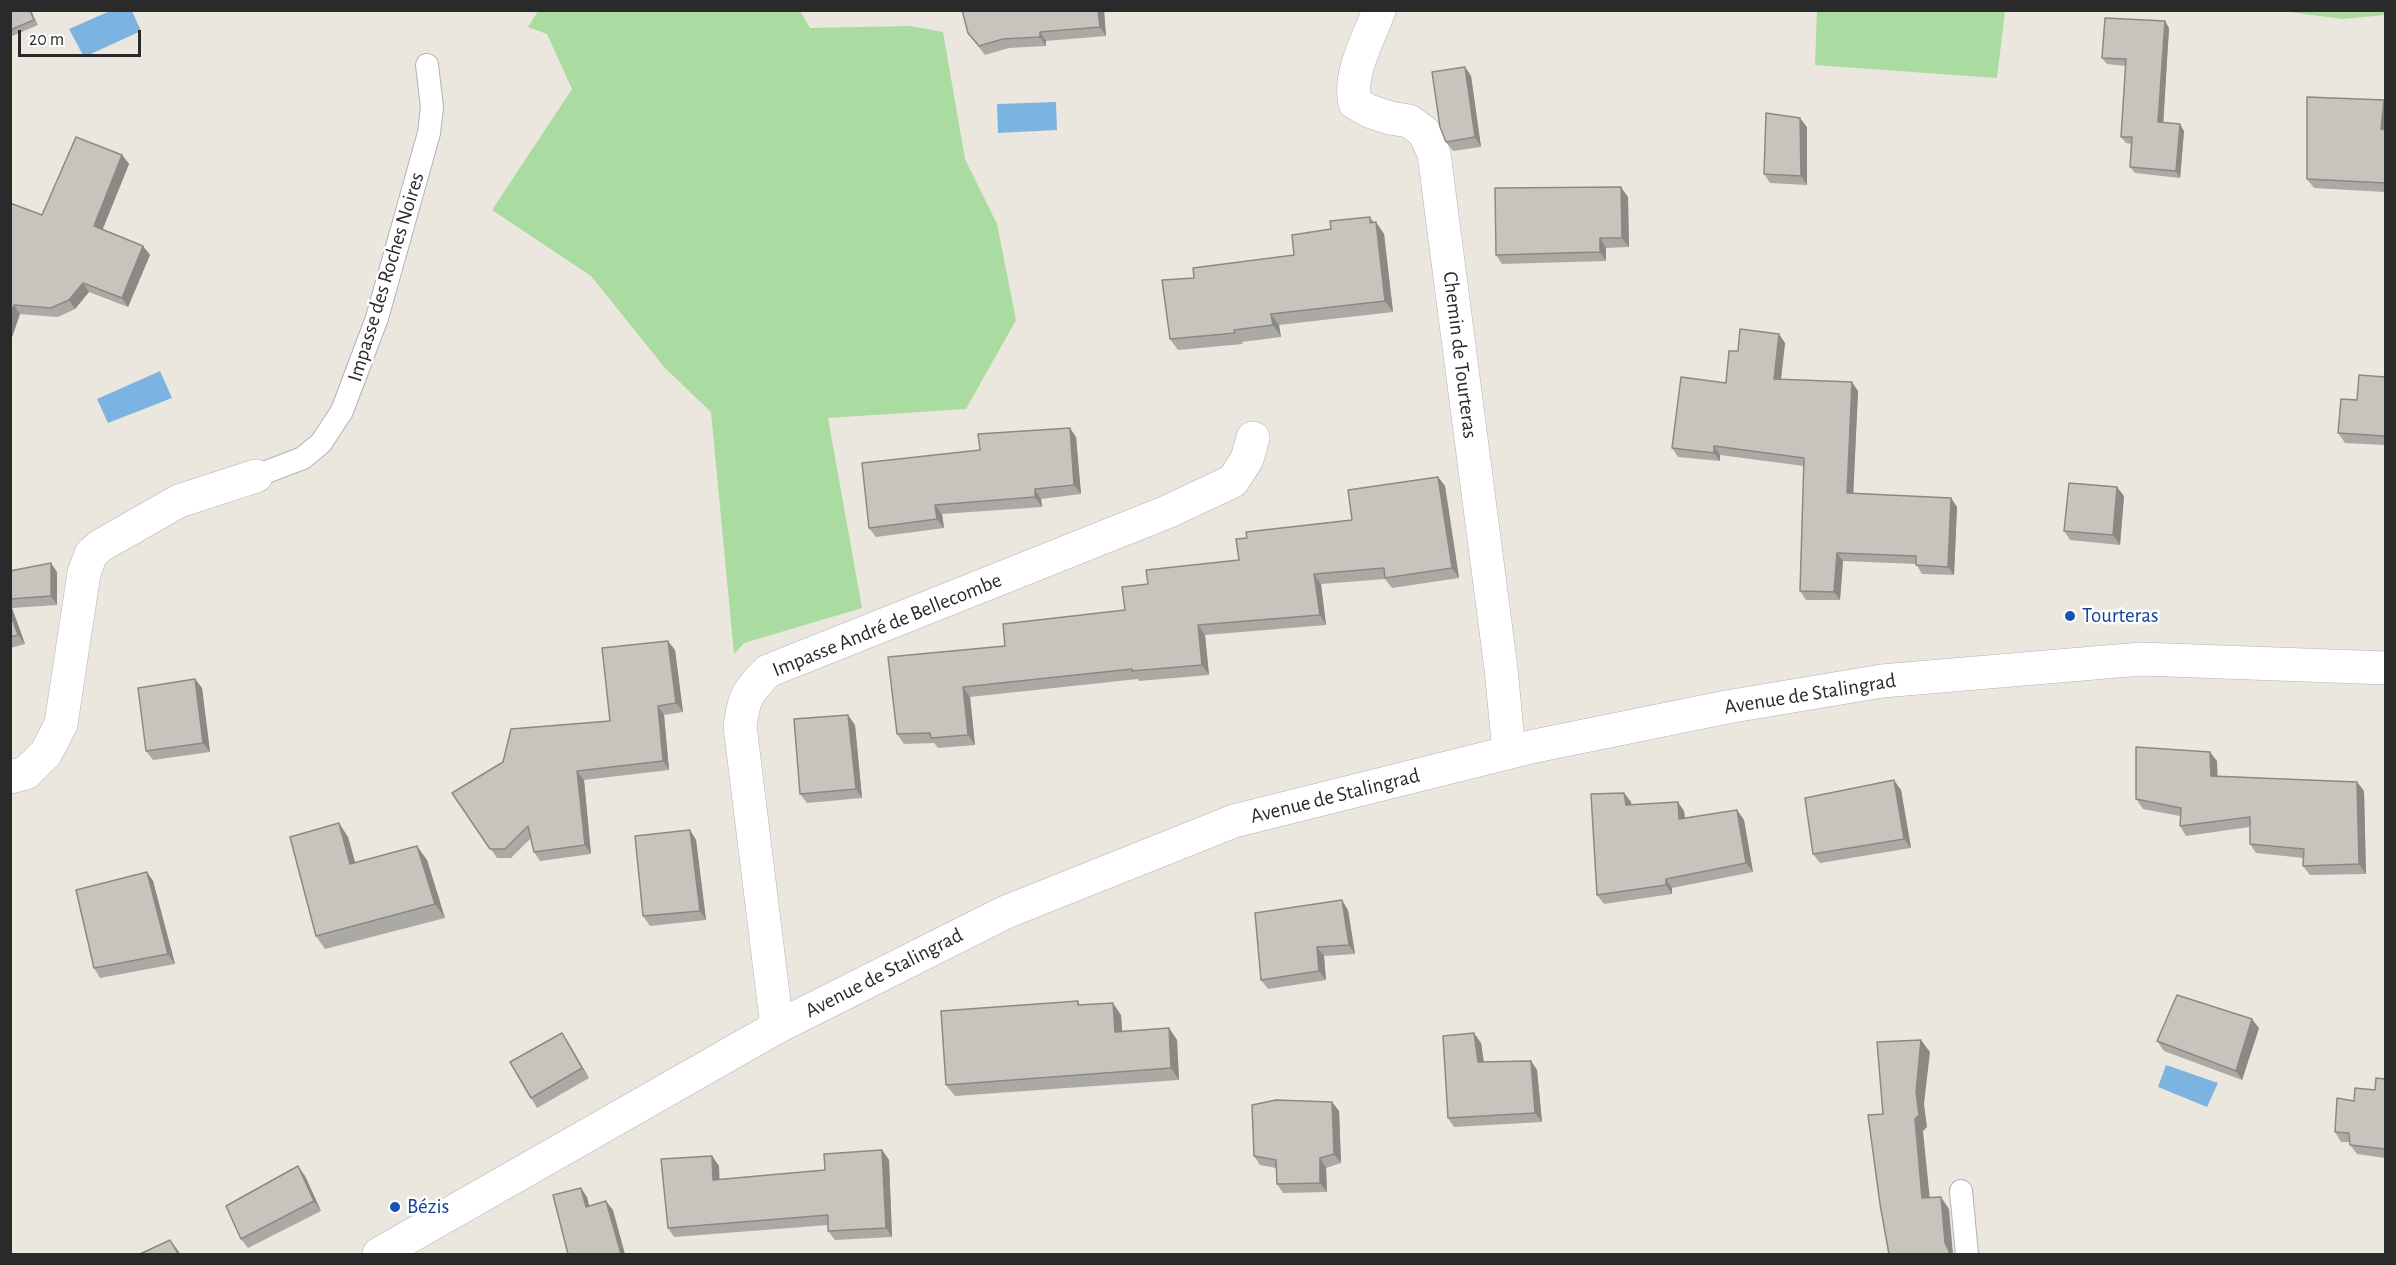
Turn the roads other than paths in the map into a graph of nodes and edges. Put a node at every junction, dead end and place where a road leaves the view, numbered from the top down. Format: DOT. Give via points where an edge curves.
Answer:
graph roads {
  1 [pos="1379,10"];
  2 [pos="428,64"];
  3 [pos="1253,438"];
  4 [pos="256,476"];
  5 [pos="2385,668"];
  6 [pos="1509,752"];
  7 [pos="10,777"];
  8 [pos="777,1027"];
  9 [pos="1961,1191"];
  10 [pos="378,1254"];
  11 [pos="1967,1254"];
  1 -- 6 [label="street, Chemin de Tourteras" via="1353,81 1353,94 1355,103 1369,111 1409,121 1424,132 1434,154"];
  2 -- 4 [label="lane, Impasse des Roches Noires" via="432,107 429,133 377,318 346,403 321,443 303,458"];
  3 -- 8 [label="street, Impasse André de Bellecombe" via="1247,459 1233,481 1167,512 768,671 750,689 740,726"];
  4 -- 7 [label="street, Impasse des Roches Noires" via="179,501 91,554 84,573 61,724 46,753 26,773"];
  5 -- 6 [label="street, Avenue de Stalingrad" via="2141,658 1882,681 1727,707"];
  6 -- 8 [label="street, Avenue de Stalingrad" via="1234,821 1006,912"];
  8 -- 10 [label="street, Avenue de Stalingrad"];
  9 -- 11 [label="lane"];
}
